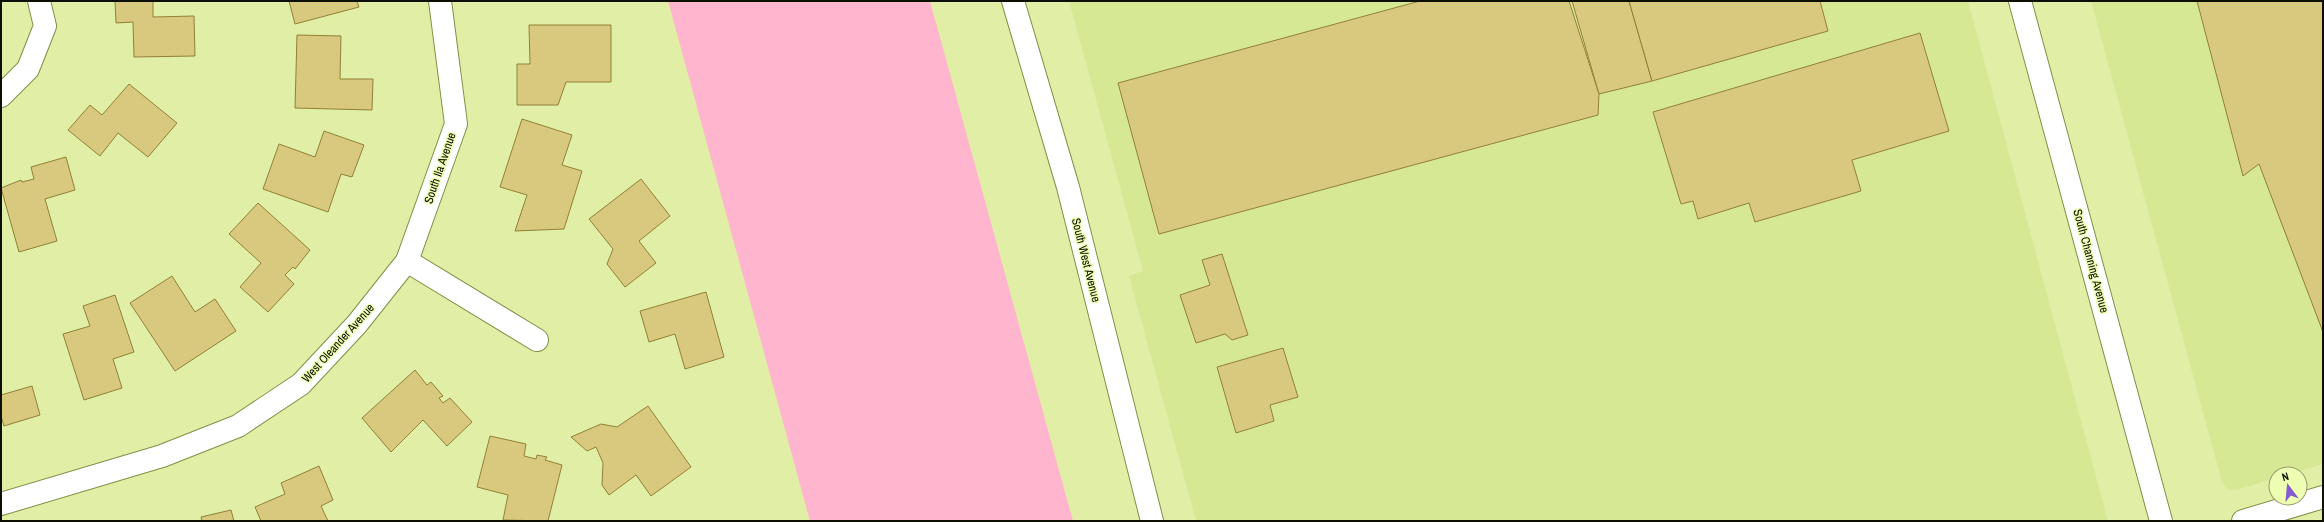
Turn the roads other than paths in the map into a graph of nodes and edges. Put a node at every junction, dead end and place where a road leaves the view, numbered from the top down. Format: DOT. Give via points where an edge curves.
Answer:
graph roads {
  1 [pos="39,1"];
  2 [pos="440,1"];
  3 [pos="1013,1"];
  4 [pos="2020,1"];
  5 [pos="1,96"];
  6 [pos="408,261"];
  7 [pos="537,340"];
  8 [pos="2323,497"];
  9 [pos="1,504"];
  10 [pos="1152,521"];
  11 [pos="2161,521"];
  12 [pos="2243,521"];
  1 -- 5 [label="street" via="45,26 28,69"];
  2 -- 6 [label="street, South Ila Avenue" via="456,124"];
  3 -- 10 [label="street, South West Avenue" via="1068,186"];
  4 -- 11 [label="street, South Channing Avenue"];
  6 -- 7 [label="street"];
  6 -- 9 [label="street, West Oleander Avenue" via="357,324 301,384 238,426 162,456"];
  8 -- 12 [label="street"];
}
